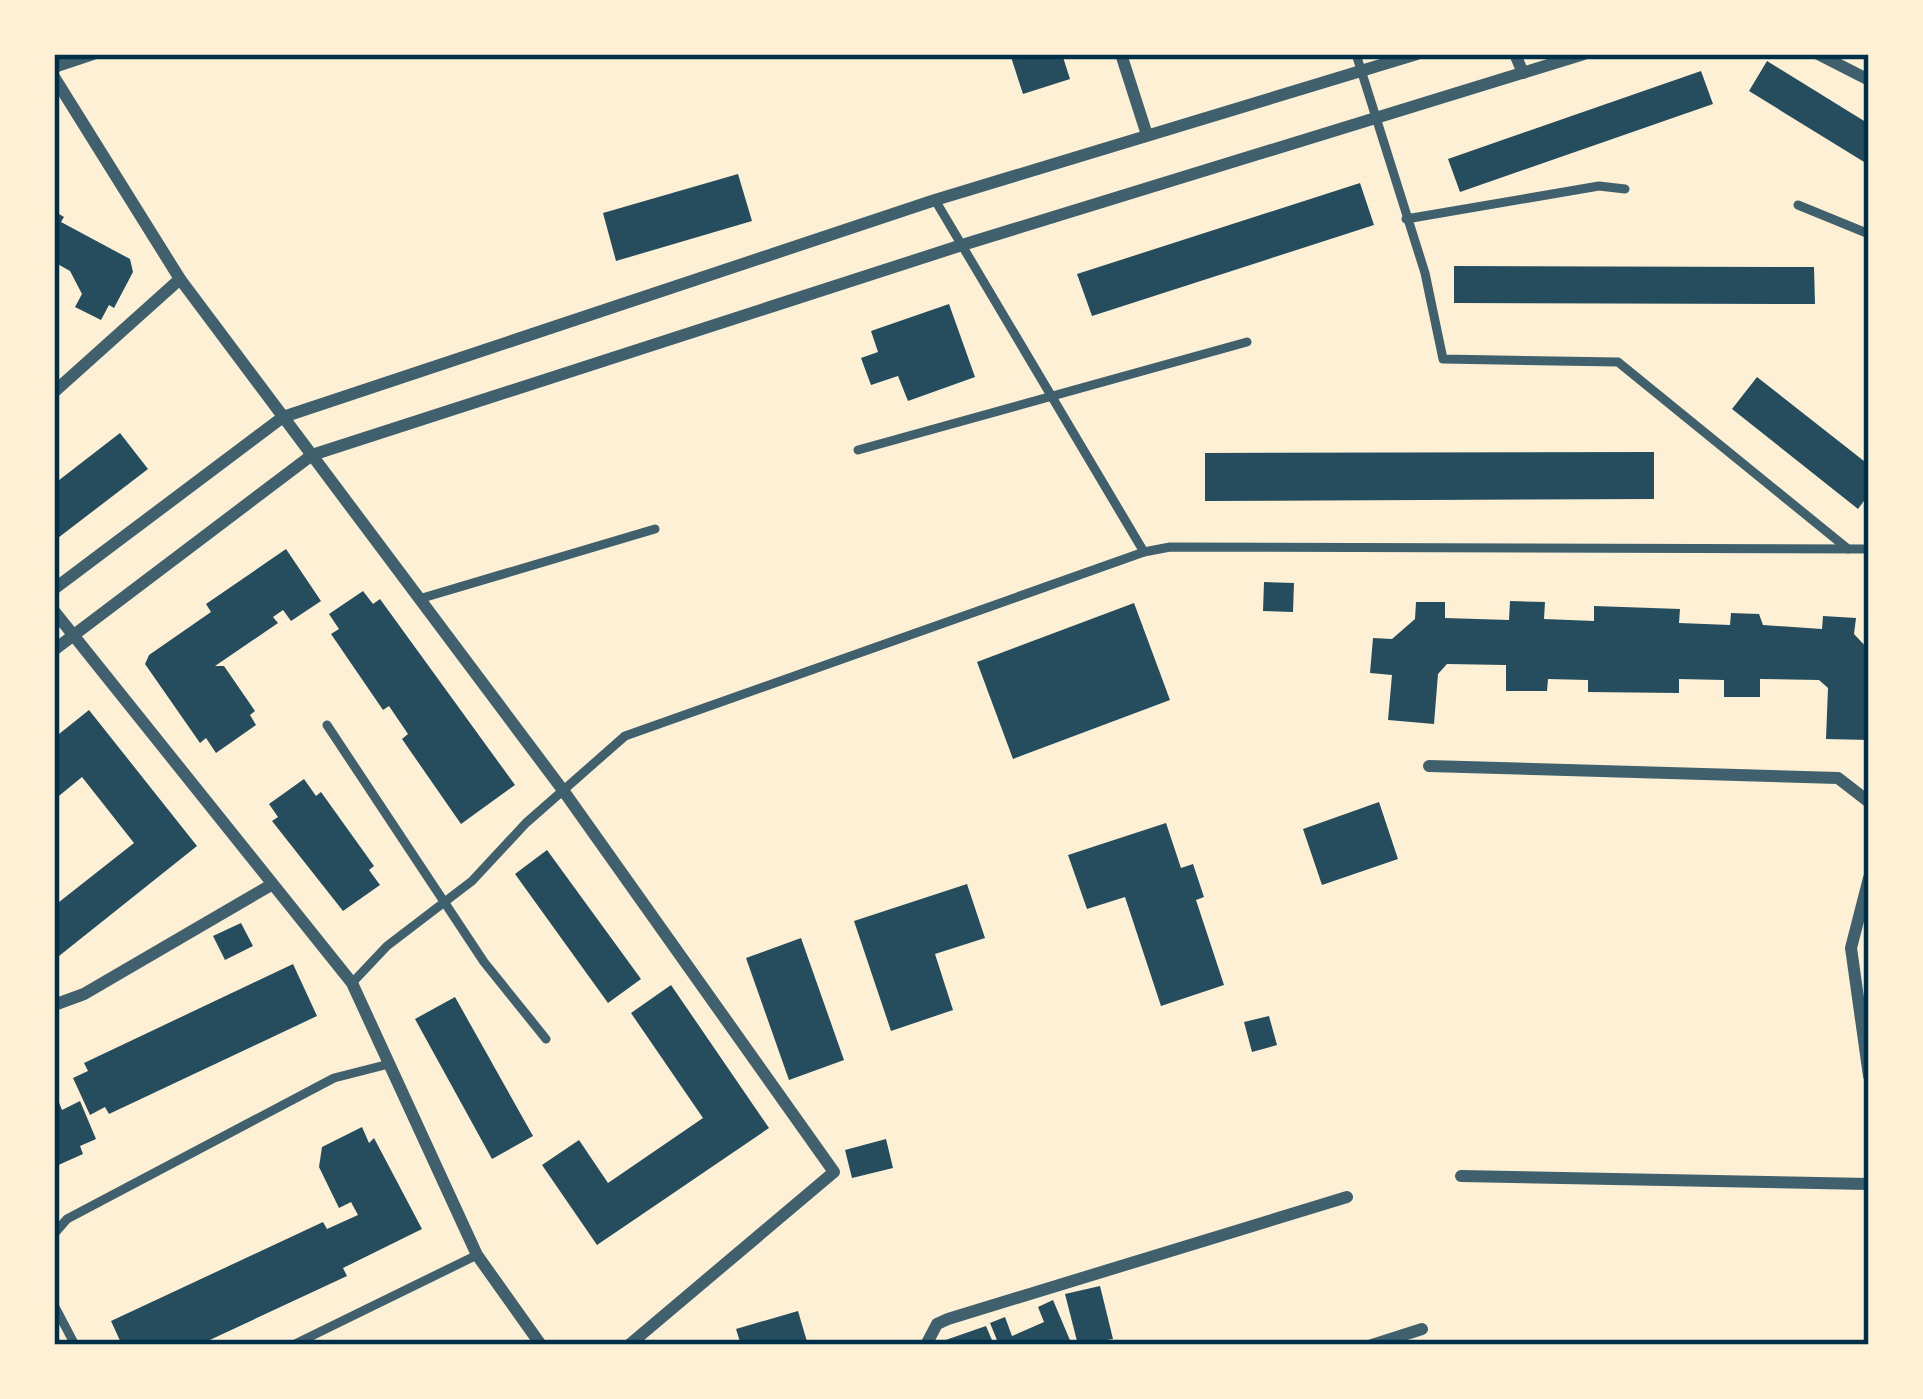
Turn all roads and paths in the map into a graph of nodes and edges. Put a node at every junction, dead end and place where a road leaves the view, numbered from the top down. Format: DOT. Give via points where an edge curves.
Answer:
graph roads {
  1 [pos="93,54"];
  2 [pos="1121,54"];
  3 [pos="1357,54"];
  4 [pos="1418,54"];
  5 [pos="1515,54"];
  6 [pos="1584,54"];
  7 [pos="1818,54"];
  8 [pos="54,68"];
  9 [pos="1358,73"];
  10 [pos="1523,73"];
  11 [pos="54,77"];
  12 [pos="1869,80"];
  13 [pos="1374,120"];
  14 [pos="1147,135"];
  15 [pos="1625,189"];
  16 [pos="935,200"];
  17 [pos="1798,205"];
  18 [pos="1406,219"];
  19 [pos="1869,234"];
  20 [pos="959,246"];
  21 [pos="180,280"];
  22 [pos="1247,342"];
  23 [pos="54,392"];
  24 [pos="1051,398"];
  25 [pos="283,417"];
  26 [pos="858,450"];
  27 [pos="312,455"];
  28 [pos="655,529"];
  29 [pos="1848,549"];
  30 [pos="1869,549"];
  31 [pos="1144,552"];
  32 [pos="54,589"];
  33 [pos="419,598"];
  34 [pos="54,611"];
  35 [pos="73,635"];
  36 [pos="54,650"];
  37 [pos="327,725"];
  38 [pos="1429,766"];
  39 [pos="566,793"];
  40 [pos="1869,802"];
  41 [pos="1869,878"];
  42 [pos="271,885"];
  43 [pos="1866,901"];
  44 [pos="443,903"];
  45 [pos="352,982"];
  46 [pos="54,1005"];
  47 [pos="547,1039"];
  48 [pos="389,1064"];
  49 [pos="1869,1076"];
  50 [pos="1461,1176"];
  51 [pos="1869,1184"];
  52 [pos="1347,1197"];
  53 [pos="54,1234"];
  54 [pos="476,1255"];
  55 [pos="54,1305"];
  56 [pos="1422,1329"];
  57 [pos="75,1345"];
  58 [pos="292,1345"];
  59 [pos="541,1345"];
  60 [pos="629,1345"];
  61 [pos="926,1345"];
  62 [pos="1372,1345"];
  1 -- 8 [label="street"];
  2 -- 14 [label="street"];
  3 -- 9 [label="lane"];
  4 -- 9 [label="street"];
  5 -- 10 [label="street"];
  6 -- 10 [label="street"];
  7 -- 12 [label="street"];
  9 -- 13 [label="lane"];
  9 -- 14 [label="street"];
  10 -- 13 [label="street"];
  11 -- 21 [label="street"];
  13 -- 18 [label="lane"];
  13 -- 20 [label="street"];
  14 -- 16 [label="street"];
  15 -- 18 [label="lane"];
  16 -- 20 [label="lane"];
  16 -- 25 [label="street"];
  17 -- 19 [label="lane"];
  18 -- 29 [label="lane" via="1442,359 1618,362"];
  20 -- 24 [label="lane"];
  20 -- 27 [label="street"];
  21 -- 23 [label="street"];
  21 -- 25 [label="street"];
  22 -- 24 [label="lane"];
  24 -- 26 [label="lane"];
  24 -- 31 [label="lane"];
  25 -- 27 [label="street"];
  25 -- 32 [label="street"];
  27 -- 33 [label="street"];
  27 -- 35 [label="street"];
  28 -- 33 [label="lane"];
  29 -- 30 [label="lane"];
  29 -- 31 [label="lane"];
  31 -- 39 [label="lane" via="625,736"];
  33 -- 39 [label="street"];
  34 -- 35 [label="street"];
  35 -- 36 [label="street"];
  35 -- 42 [label="street"];
  37 -- 44 [label="lane"];
  38 -- 40 [label="street" via="1838,778"];
  39 -- 44 [label="lane"];
  39 -- 60 [label="street" via="834,1172"];
  41 -- 43 [label="street"];
  42 -- 45 [label="street"];
  42 -- 46 [label="street"];
  43 -- 49 [label="street" via="1852,966"];
  44 -- 45 [label="lane"];
  44 -- 47 [label="lane"];
  45 -- 48 [label="street"];
  48 -- 53 [label="lane" via="334,1078 68,1219"];
  48 -- 54 [label="street"];
  50 -- 51 [label="street"];
  52 -- 61 [label="street" via="948,1319"];
  54 -- 58 [label="lane"];
  54 -- 59 [label="street"];
  55 -- 57 [label="lane"];
  56 -- 62 [label="street"];
}
